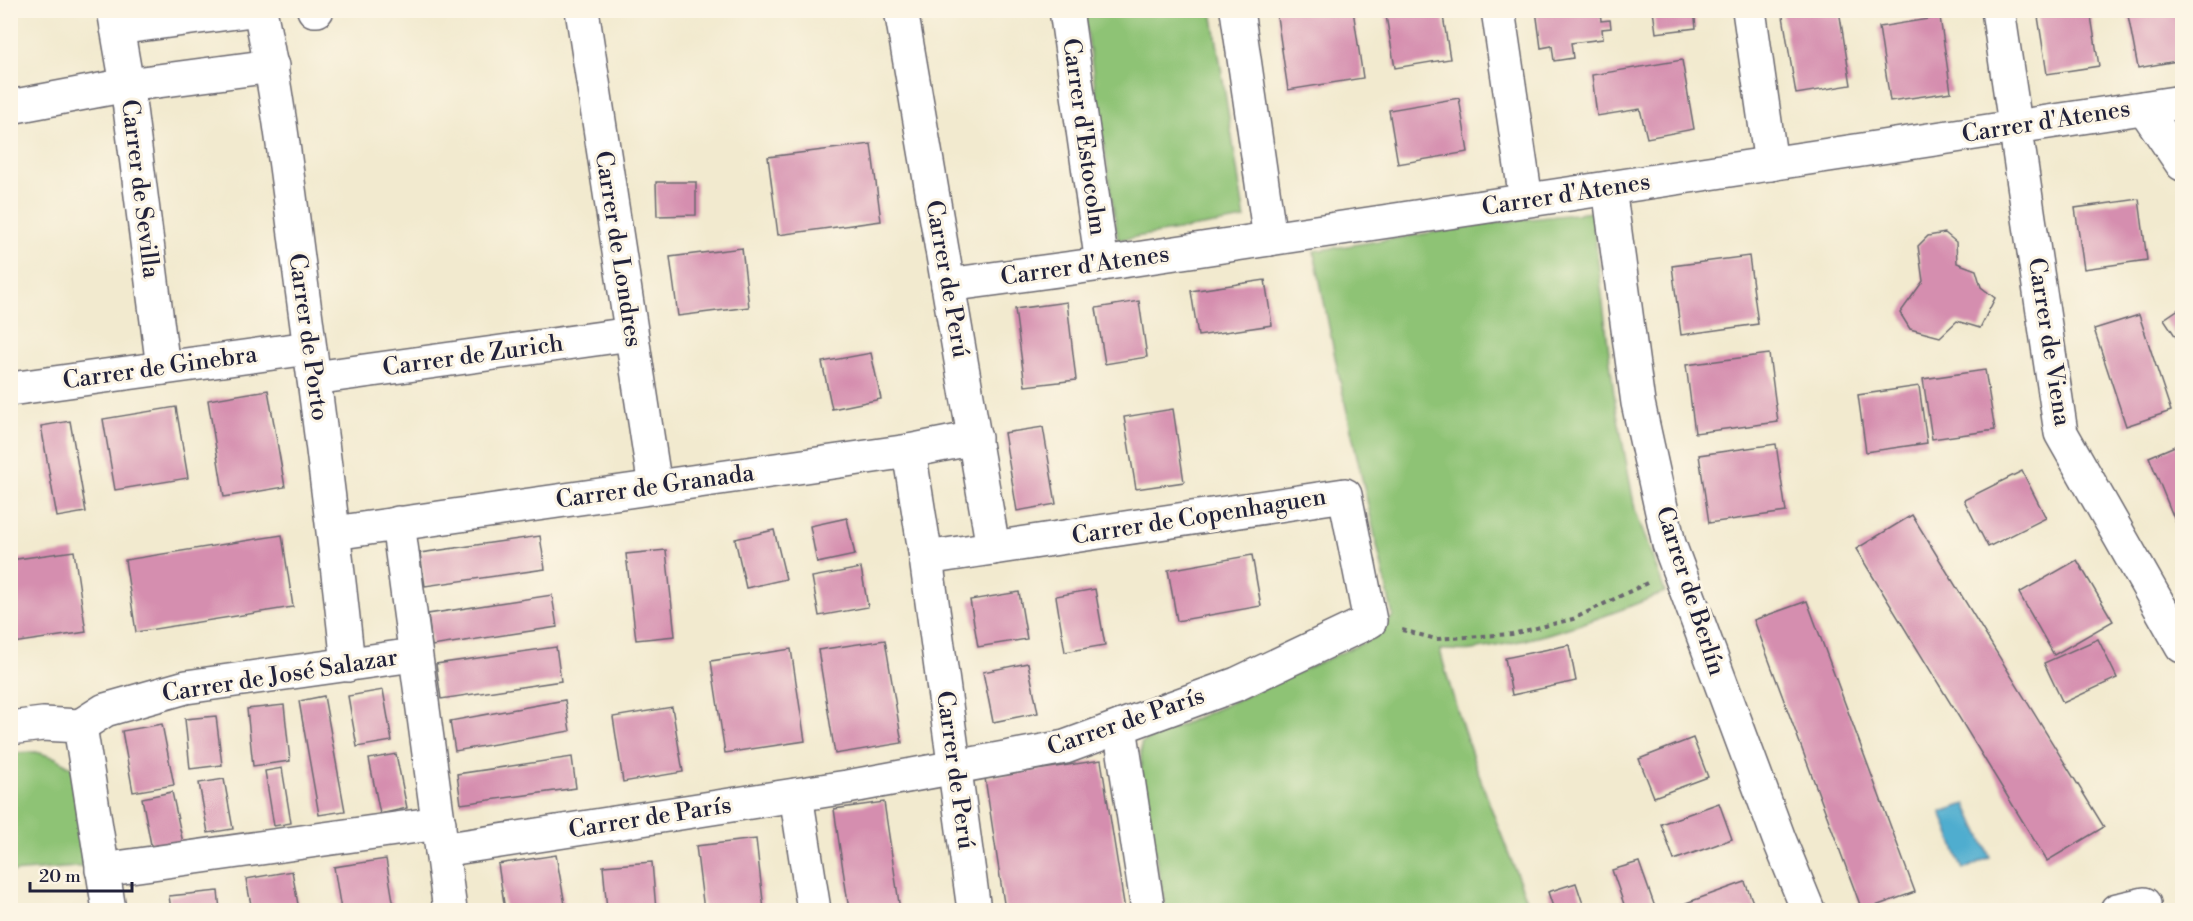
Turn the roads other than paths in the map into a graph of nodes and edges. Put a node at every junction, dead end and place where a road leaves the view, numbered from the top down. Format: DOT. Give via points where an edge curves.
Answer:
graph roads {
  1 [pos="252,10"];
  2 [pos="261,10"];
  3 [pos="582,10"];
  4 [pos="901,10"];
  5 [pos="1066,10"];
  6 [pos="1237,10"];
  7 [pos="1498,10"];
  8 [pos="1749,10"];
  9 [pos="1998,10"];
  10 [pos="115,19"];
  11 [pos="272,66"];
  12 [pos="127,85"];
  13 [pos="2182,102"];
  14 [pos="10,107"];
  15 [pos="2144,108"];
  16 [pos="2016,127"];
  17 [pos="1770,164"];
  18 [pos="2182,164"];
  19 [pos="1609,188"];
  20 [pos="1526,201"];
  21 [pos="1270,239"];
  22 [pos="1102,264"];
  23 [pos="948,285"];
  24 [pos="632,334"];
  25 [pos="312,363"];
  26 [pos="163,368"];
  27 [pos="10,388"];
  28 [pos="975,438"];
  29 [pos="909,451"];
  30 [pos="655,487"];
  31 [pos="398,523"];
  32 [pos="334,533"];
  33 [pos="993,548"];
  34 [pos="926,558"];
  35 [pos="1370,621"];
  36 [pos="2182,646"];
  37 [pos="414,655"];
  38 [pos="348,665"];
  39 [pos="80,726"];
  40 [pos="10,728"];
  41 [pos="1120,728"];
  42 [pos="955,767"];
  43 [pos="796,795"];
  44 [pos="440,837"];
  45 [pos="102,870"];
  46 [pos="109,910"];
  47 [pos="450,910"];
  48 [pos="814,910"];
  49 [pos="974,910"];
  50 [pos="1148,910"];
  51 [pos="1808,910"];
  1 -- 10 [label="street"];
  2 -- 11 [label="street, Carrer de Porto"];
  3 -- 24 [label="street, Carrer de Londres"];
  4 -- 23 [label="street, Carrer de Perú"];
  5 -- 22 [label="street, Carrer d'Estocolm"];
  6 -- 21 [label="street"];
  7 -- 20 [label="street"];
  8 -- 17 [label="street"];
  9 -- 16 [label="street, Carrer de Viena"];
  10 -- 12 [label="street, Carrer de Sevilla"];
  11 -- 12 [label="street"];
  11 -- 25 [label="street, Carrer de Porto"];
  12 -- 14 [label="street"];
  12 -- 26 [label="street, Carrer de Sevilla"];
  13 -- 15 [label="street, Carrer d'Atenes"];
  15 -- 16 [label="street, Carrer d'Atenes"];
  15 -- 18 [label="street"];
  16 -- 17 [label="street, Carrer d'Atenes"];
  16 -- 36 [label="street, Carrer de Viena" via="2061,433"];
  17 -- 19 [label="street, Carrer d'Atenes"];
  19 -- 20 [label="street, Carrer d'Atenes"];
  19 -- 51 [label="street, Carrer de Berlín" via="1638,403 1669,544"];
  20 -- 21 [label="street, Carrer d'Atenes"];
  21 -- 22 [label="street, Carrer d'Atenes"];
  22 -- 23 [label="street, Carrer d'Atenes"];
  23 -- 28 [label="street, Carrer de Perú"];
  24 -- 25 [label="street, Carrer de Zurich"];
  24 -- 30 [label="street, Carrer de Londres"];
  25 -- 26 [label="street, Carrer de Ginebra"];
  25 -- 32 [label="street, Carrer de Porto"];
  26 -- 27 [label="street, Carrer de Ginebra"];
  28 -- 29 [label="street, Carrer de Granada"];
  28 -- 33 [label="street, Carrer de Perú"];
  29 -- 30 [label="street, Carrer de Granada"];
  29 -- 34 [label="street, Carrer de Perú"];
  30 -- 31 [label="street, Carrer de Granada"];
  31 -- 32 [label="street, Carrer de Granada"];
  31 -- 37 [label="street"];
  32 -- 38 [label="street, Carrer de Porto"];
  33 -- 34 [label="street, Carrer de Copenhaguen"];
  33 -- 35 [label="street, Carrer de Copenhaguen" via="1345,495"];
  34 -- 42 [label="street, Carrer de Perú"];
  35 -- 41 [label="street, Carrer de París" via="1238,684"];
  37 -- 38 [label="street, Carrer de José Salazar"];
  37 -- 44 [label="street"];
  38 -- 39 [label="street, Carrer de José Salazar" via="186,687 105,710"];
  39 -- 40 [label="street" via="43,724"];
  39 -- 45 [label="street"];
  41 -- 42 [label="street, Carrer de París" via="1065,747"];
  41 -- 50 [label="street"];
  42 -- 43 [label="street, Carrer de París"];
  42 -- 49 [label="street, Carrer de Perú"];
  43 -- 44 [label="street, Carrer de París"];
  43 -- 48 [label="street"];
  44 -- 45 [label="street, Carrer de París"];
  44 -- 47 [label="street"];
  45 -- 46 [label="street"];
}
